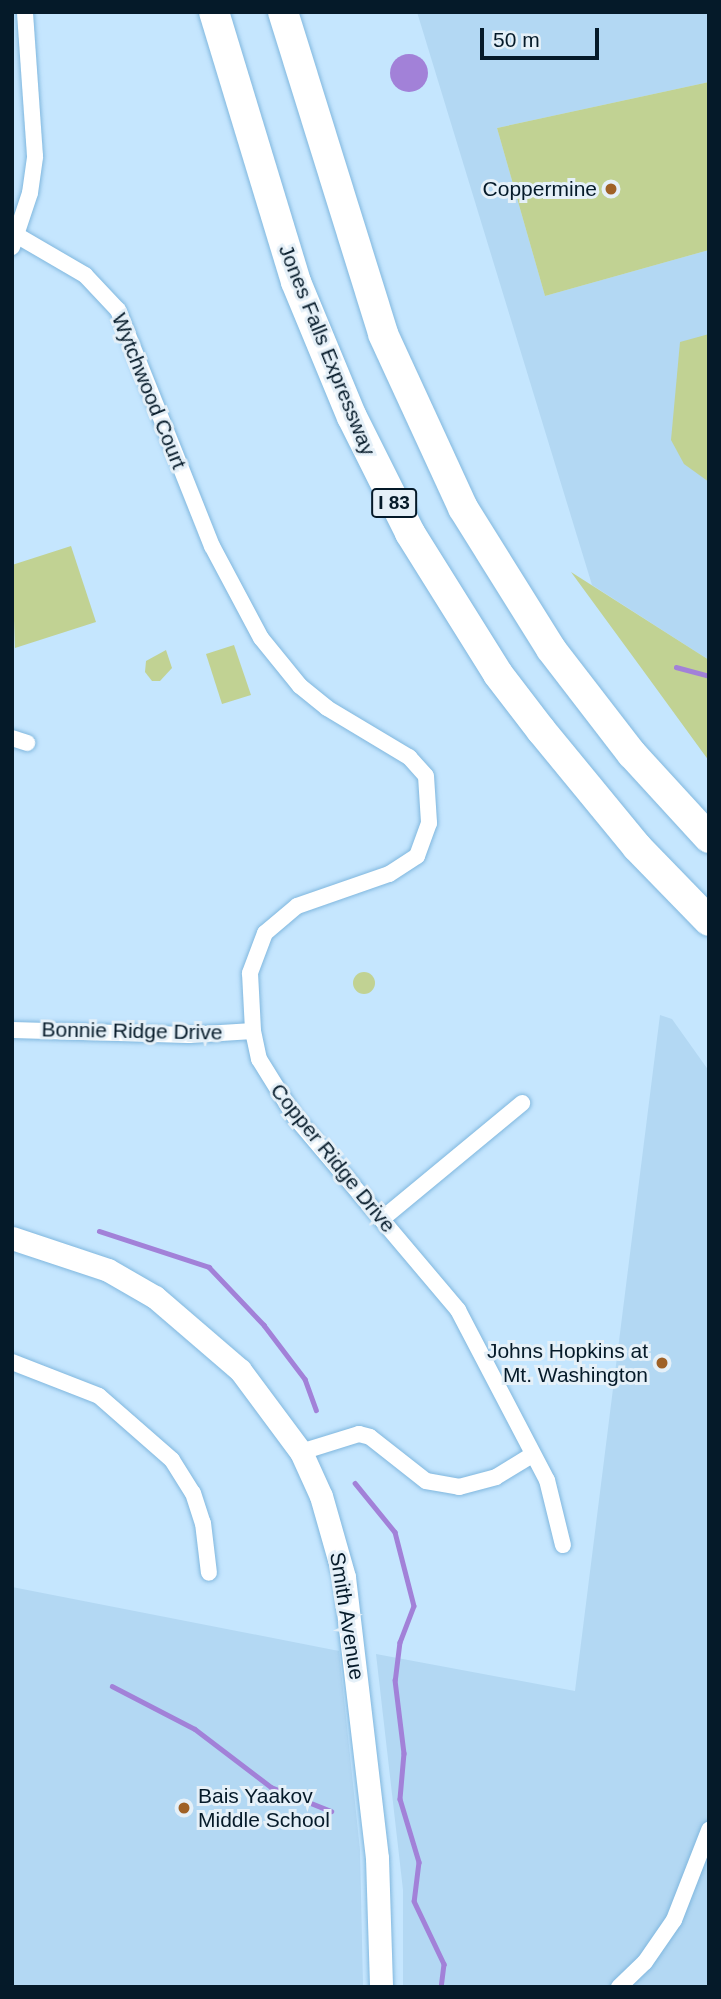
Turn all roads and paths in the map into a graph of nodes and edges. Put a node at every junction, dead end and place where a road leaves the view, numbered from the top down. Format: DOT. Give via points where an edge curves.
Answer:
graph roads {
  1 [pos="25,12"];
  2 [pos="214,12"];
  3 [pos="283,12"];
  4 [pos="15,242"];
  5 [pos="231,587"];
  6 [pos="709,838"];
  7 [pos="709,921"];
  8 [pos="12,1030"];
  9 [pos="253,1031"];
  10 [pos="522,1103"];
  11 [pos="382,1219"];
  12 [pos="12,1238"];
  13 [pos="12,1362"];
  14 [pos="301,1452"];
  15 [pos="532,1455"];
  16 [pos="563,1545"];
  17 [pos="209,1573"];
  18 [pos="709,1830"];
  19 [pos="381,1987"];
  20 [pos="619,1987"];
  1 -- 4 [label="street" via="35,156"];
  2 -- 7 [label="highway, Jones Falls Expressway / I 83" via="296,282 352,417 410,533 498,674 556,750 637,847"];
  3 -- 6 [label="highway, I 83" via="362,277 446,474 505,580 551,649 632,754"];
  4 -- 5 [label="street, Wytchwood Court" via="85,275 118,310"];
  5 -- 9 [label="street, Copper Ridge Drive" via="261,638 300,686 327,708 409,757 426,776 430,807 417,856 389,874 296,906 265,933 250,973"];
  8 -- 9 [label="street, Bonnie Ridge Drive" via="189,1035"];
  9 -- 11 [label="street, Copper Ridge Drive" via="272,1084"];
  10 -- 11 [label="street"];
  11 -- 15 [label="street, Copper Ridge Drive" via="458,1310"];
  12 -- 14 [label="main road, Smith Avenue" via="108,1270 155,1297 240,1370"];
  13 -- 17 [label="street" via="99,1396 172,1460 193,1493 203,1523"];
  14 -- 15 [label="street" via="359,1434 370,1437 408,1471 450,1486 479,1484"];
  14 -- 19 [label="main road, Smith Avenue" via="321,1496 344,1577 377,1858"];
  15 -- 16 [label="street, Copper Ridge Drive" via="556,1507"];
  18 -- 20 [label="street" via="674,1920 645,1962"];
}
